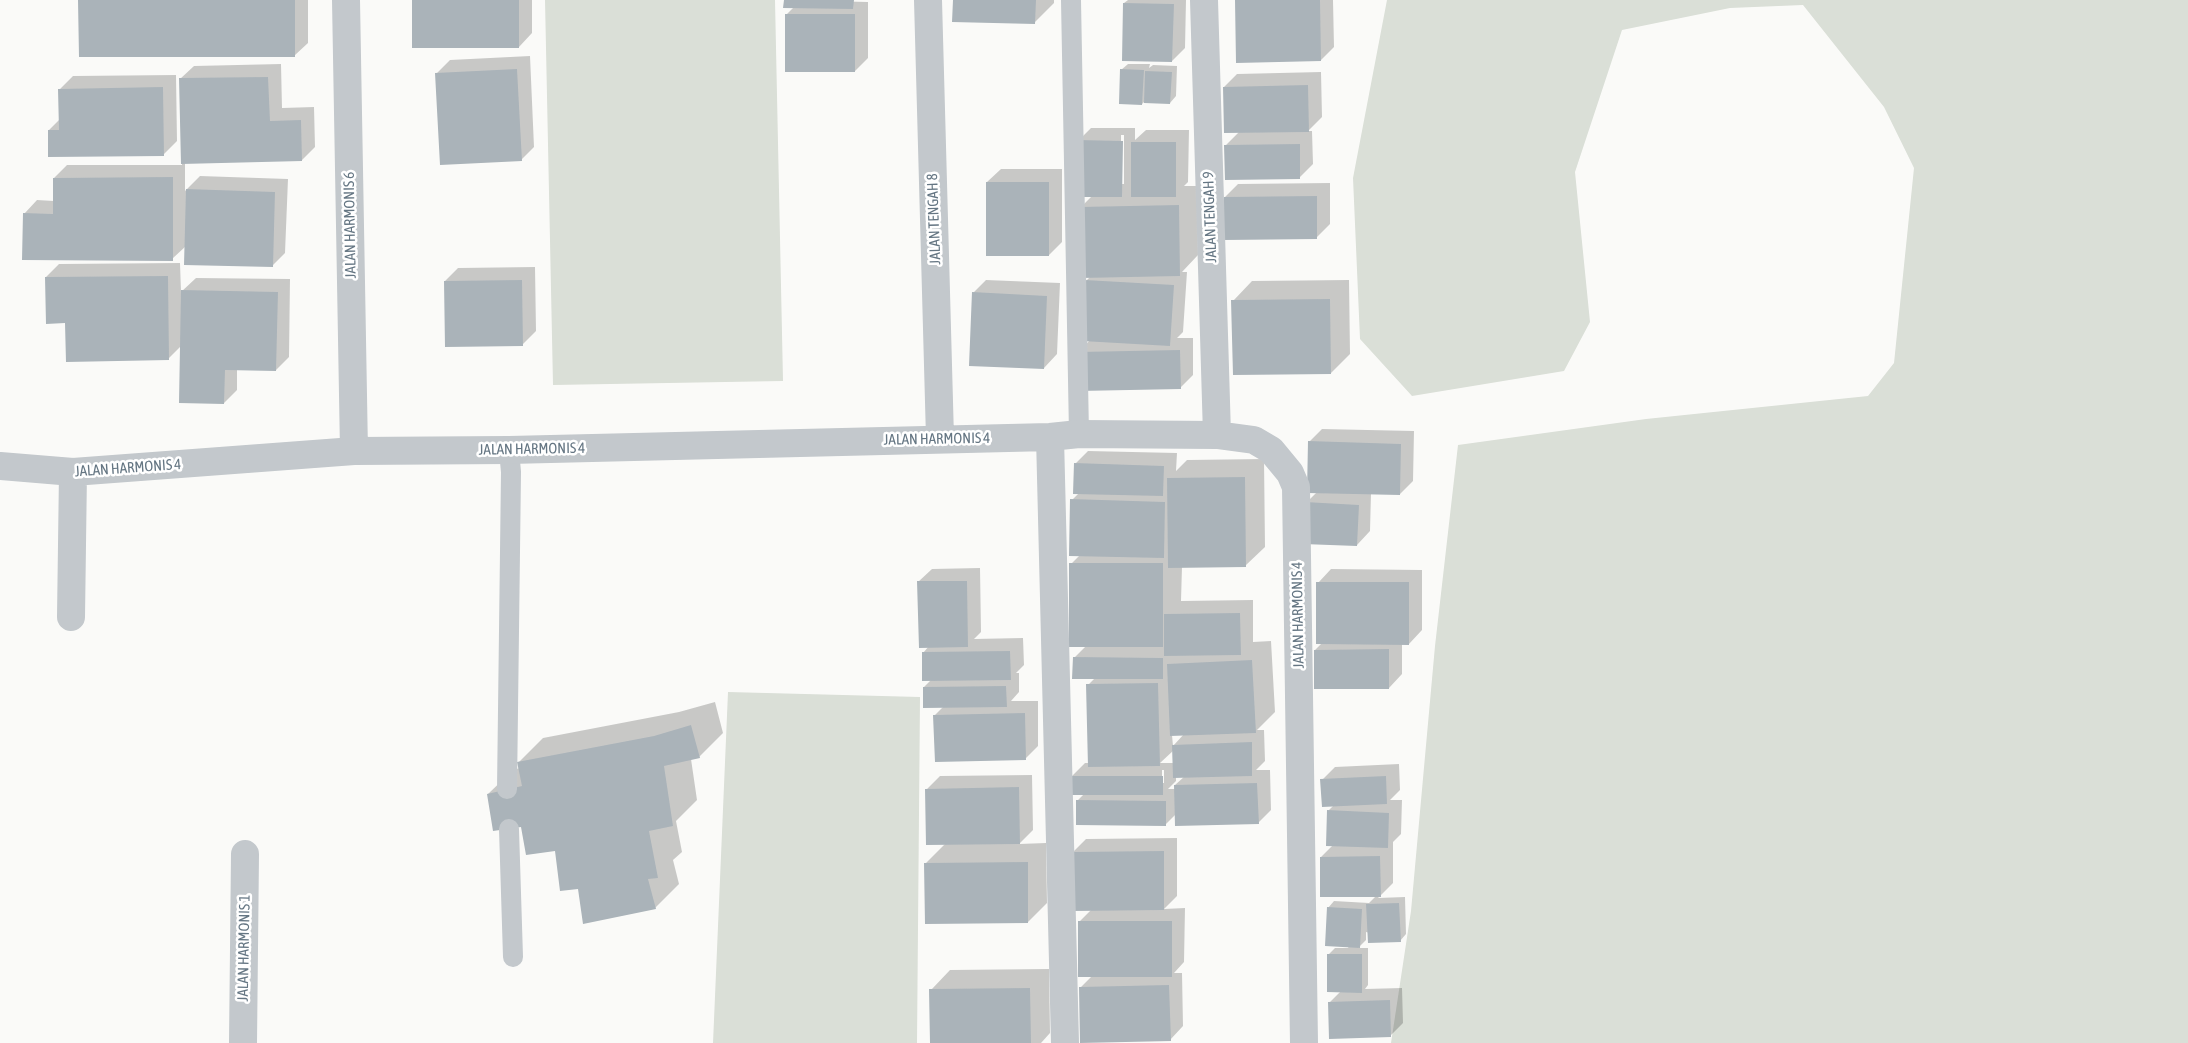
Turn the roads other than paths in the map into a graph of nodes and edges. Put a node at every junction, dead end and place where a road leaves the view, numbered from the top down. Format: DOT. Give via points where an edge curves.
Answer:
graph roads {
  1 [pos="346,0"];
  2 [pos="928,0"];
  3 [pos="1071,0"];
  4 [pos="1204,0"];
  5 [pos="1079,434"];
  6 [pos="1217,435"];
  7 [pos="1050,437"];
  8 [pos="940,438"];
  9 [pos="509,450"];
  10 [pos="354,451"];
  11 [pos="0,466"];
  12 [pos="73,472"];
  13 [pos="71,617"];
  14 [pos="507,789"];
  15 [pos="509,829"];
  16 [pos="245,854"];
  17 [pos="513,956"];
  18 [pos="243,1043"];
  19 [pos="1065,1043"];
  20 [pos="1304,1043"];
  1 -- 10 [label="street, JALAN HARMONIS 6"];
  2 -- 8 [label="street, JALAN TENGAH 8"];
  3 -- 5 [label="lane"];
  4 -- 6 [label="street, JALAN TENGAH 9"];
  5 -- 6 [label="street, JALAN HARMONIS 4"];
  5 -- 7 [label="street, JALAN HARMONIS 4"];
  6 -- 20 [label="street, JALAN HARMONIS 4" via="1254,440 1271,450 1290,473 1296,487"];
  7 -- 8 [label="street, JALAN HARMONIS 4"];
  7 -- 19 [label="street"];
  8 -- 9 [label="street, JALAN HARMONIS 4"];
  9 -- 10 [label="street, JALAN HARMONIS 4"];
  9 -- 14 [label="lane"];
  10 -- 12 [label="street, JALAN HARMONIS 4"];
  11 -- 12 [label="street, JALAN HARMONIS 4"];
  12 -- 13 [label="street"];
  15 -- 17 [label="lane"];
  16 -- 18 [label="street, JALAN HARMONIS 1"];
}
